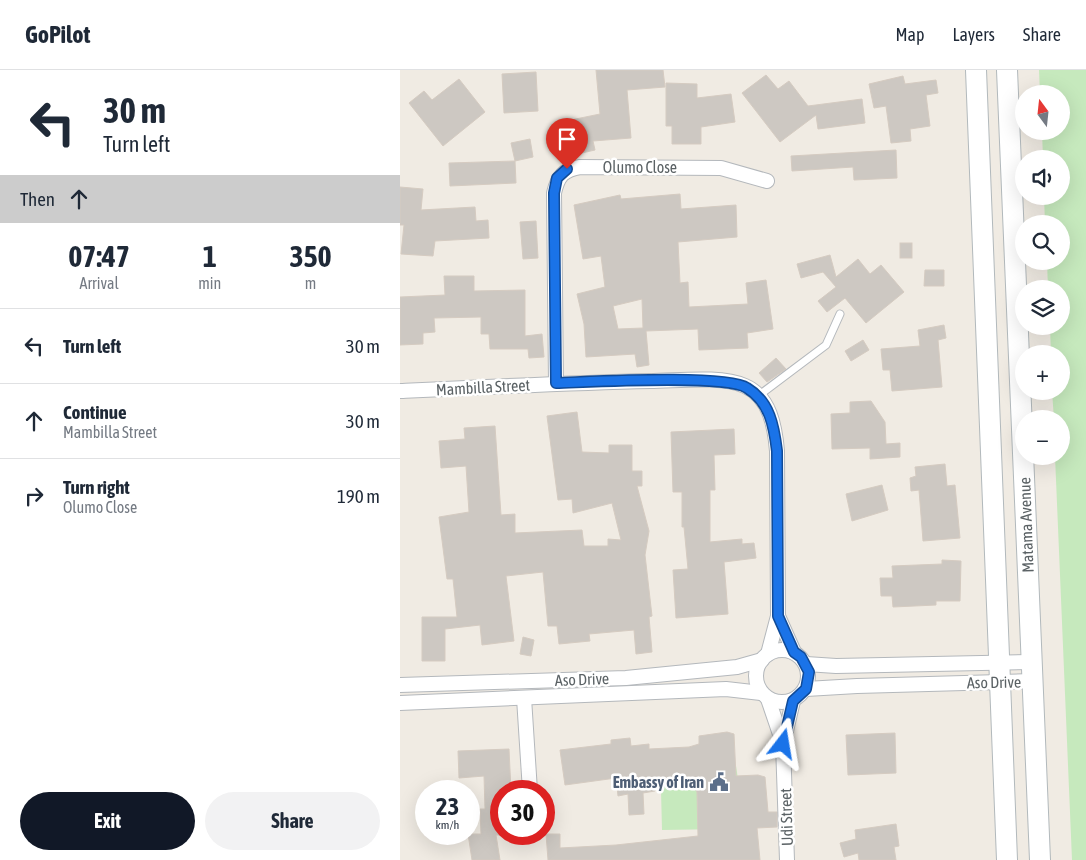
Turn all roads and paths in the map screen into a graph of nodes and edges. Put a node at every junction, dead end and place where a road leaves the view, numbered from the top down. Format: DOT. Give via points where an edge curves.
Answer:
graph roads {
  1 [pos="976,70"];
  2 [pos="1007,70"];
  3 [pos="767,181"];
  4 [pos="1012,183"];
  5 [pos="980,184"];
  6 [pos="840,314"];
  7 [pos="556,383"];
  8 [pos="400,392"];
  9 [pos="758,396"];
  10 [pos="778,616"];
  11 [pos="794,652"];
  12 [pos="765,657"];
  13 [pos="806,664"];
  14 [pos="999,672"];
  15 [pos="1032,672"];
  16 [pos="400,685"];
  17 [pos="806,689"];
  18 [pos="764,696"];
  19 [pos="524,698"];
  20 [pos="793,701"];
  21 [pos="400,703"];
  22 [pos="783,744"];
  23 [pos="1003,753"];
  24 [pos="529,780"];
  25 [pos="788,860"];
  26 [pos="1000,860"];
  27 [pos="1008,860"];
  28 [pos="1040,860"];
  1 -- 5 [label="main road, Matama Avenue"];
  2 -- 4 [label="main road, Matama Avenue"];
  3 -- 7 [label="street, Olumo Close" via="721,168 580,167 567,169 557,178 554,193"];
  4 -- 5 [label="main road"];
  4 -- 15 [label="main road, Matama Avenue"];
  5 -- 14 [label="main road, Matama Avenue"];
  6 -- 9 [label="lane" via="826,345"];
  7 -- 8 [label="street, Mambilla Street"];
  7 -- 9 [label="street, Mambilla Street" via="703,380 746,386"];
  9 -- 10 [label="street" via="774,426 777,451"];
  10 -- 11 [label="street"];
  10 -- 12 [label="street"];
  11 -- 12 [label="street" via="776,651"];
  11 -- 13 [label="street"];
  12 -- 16 [label="street, Aso Drive" via="737,667 626,678"];
  12 -- 18 [label="street" via="756,676"];
  13 -- 14 [label="street, Aso Drive"];
  13 -- 17 [label="street" via="809,672"];
  14 -- 15 [label="street, Aso Drive"];
  14 -- 15 [label="street, Aso Drive"];
  14 -- 17 [label="street, Aso Drive"];
  14 -- 23 [label="main road, Matama Avenue"];
  15 -- 28 [label="main road, Matama Avenue"];
  17 -- 20 [label="street"];
  18 -- 19 [label="street, Aso Drive" via="726,689"];
  18 -- 20 [label="street" via="784,703"];
  18 -- 22 [label="street"];
  19 -- 21 [label="street, Aso Drive"];
  19 -- 24 [label="street"];
  20 -- 22 [label="street"];
  22 -- 25 [label="street, Udi Street"];
  23 -- 26 [label="lane" via="996,766"];
  23 -- 27 [label="main road, Matama Avenue"];
}
